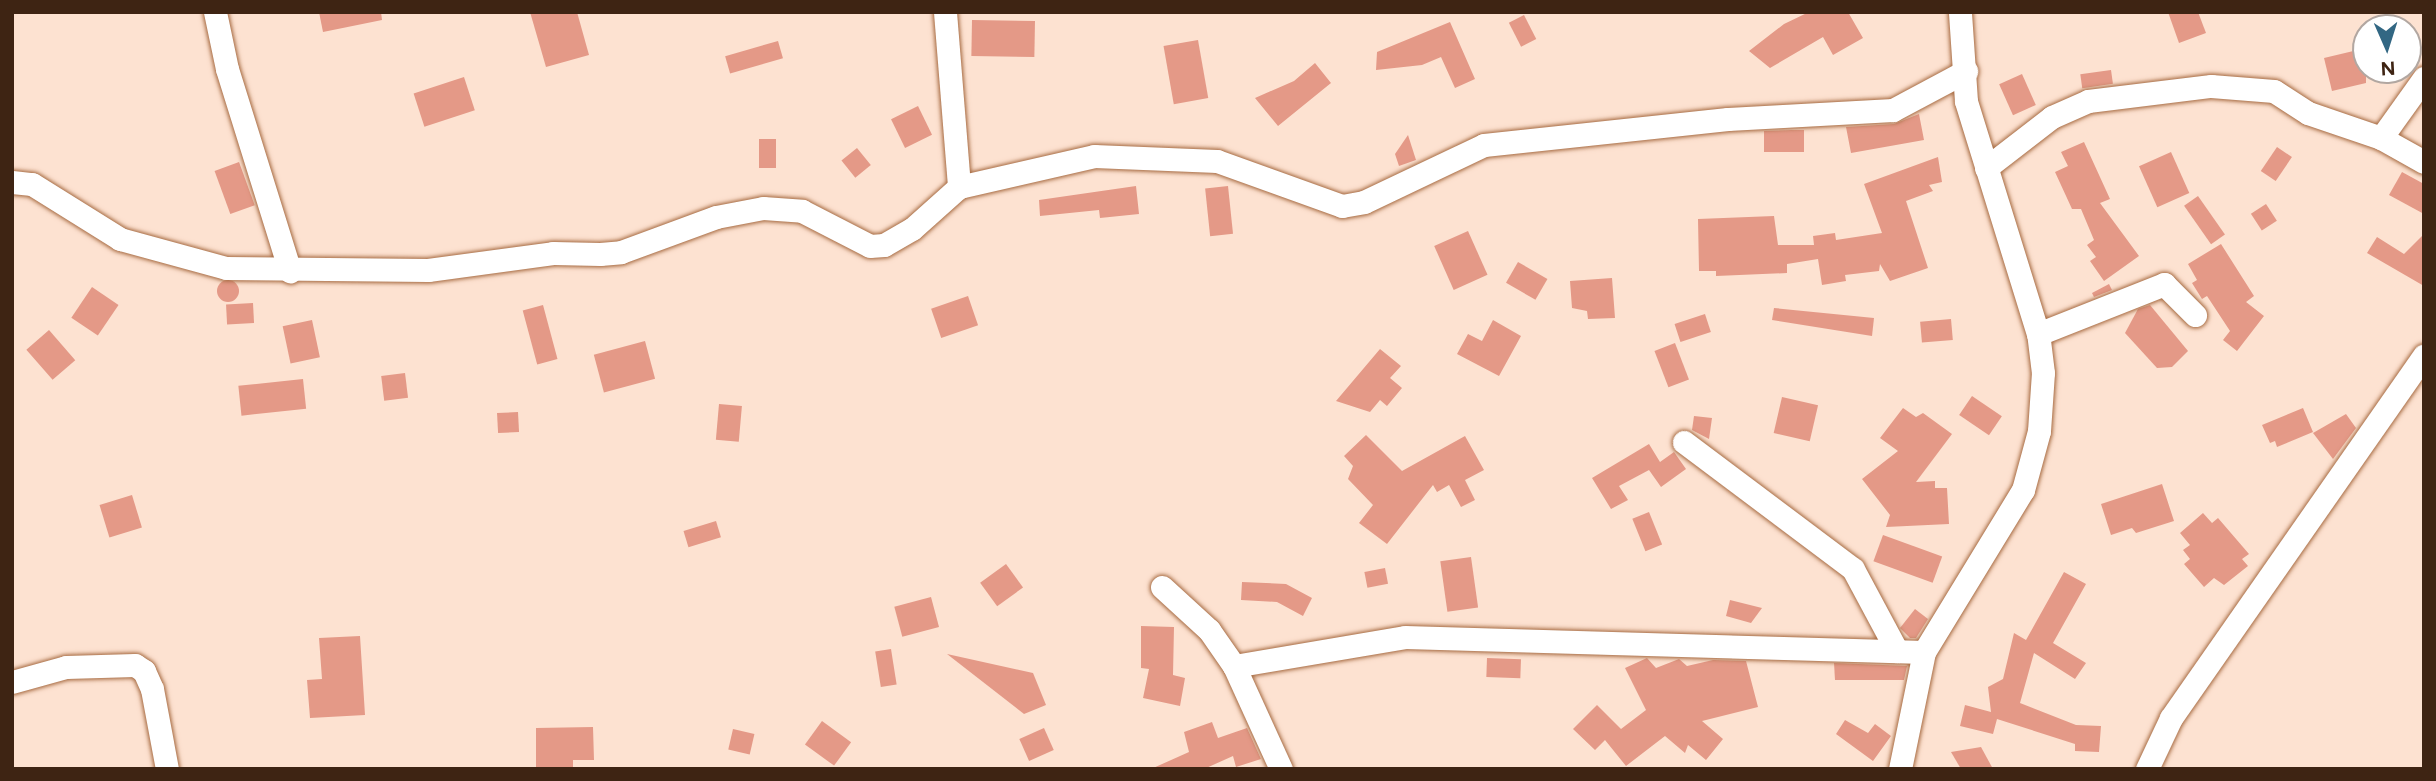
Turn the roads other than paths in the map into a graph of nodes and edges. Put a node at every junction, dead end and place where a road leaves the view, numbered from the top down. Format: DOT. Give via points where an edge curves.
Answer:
graph roads {
  1 [pos="215,12"];
  2 [pos="946,12"];
  3 [pos="1960,12"];
  4 [pos="1966,71"];
  5 [pos="2424,78"];
  6 [pos="2381,138"];
  7 [pos="2424,162"];
  8 [pos="1986,168"];
  9 [pos="12,182"];
  10 [pos="959,187"];
  11 [pos="290,271"];
  12 [pos="2195,315"];
  13 [pos="2038,334"];
  14 [pos="2424,355"];
  15 [pos="1684,442"];
  16 [pos="1162,587"];
  17 [pos="1897,651"];
  18 [pos="1924,652"];
  19 [pos="1234,666"];
  20 [pos="12,682"];
  21 [pos="167,769"];
  22 [pos="1281,769"];
  23 [pos="1900,769"];
  24 [pos="2147,769"];
  1 -- 11 [label="street" via="227,69"];
  2 -- 10 [label="street"];
  3 -- 4 [label="street"];
  4 -- 8 [label="street" via="1966,101"];
  4 -- 10 [label="street" via="1893,110 1728,119 1484,145 1364,202 1342,206 1217,161 1094,156"];
  5 -- 6 [label="street"];
  6 -- 7 [label="street"];
  6 -- 8 [label="street" via="2308,113 2274,91 2211,86 2088,101 2052,117"];
  8 -- 13 [label="street"];
  9 -- 11 [label="street" via="32,184 120,239 156,251 226,268"];
  10 -- 11 [label="street" via="912,229 884,245 870,246 802,211 763,208 716,217 621,252 553,253 428,270"];
  12 -- 13 [label="street" via="2164,284"];
  13 -- 18 [label="street" via="2043,373 2039,430 2023,490"];
  14 -- 24 [label="street" via="2187,695"];
  15 -- 17 [label="street" via="1853,569"];
  16 -- 19 [label="street" via="1209,630"];
  17 -- 18 [label="street"];
  17 -- 19 [label="street" via="1405,637"];
  18 -- 23 [label="street"];
  19 -- 22 [label="street"];
  20 -- 21 [label="street" via="66,667 135,665 144,671 152,689"];
}
